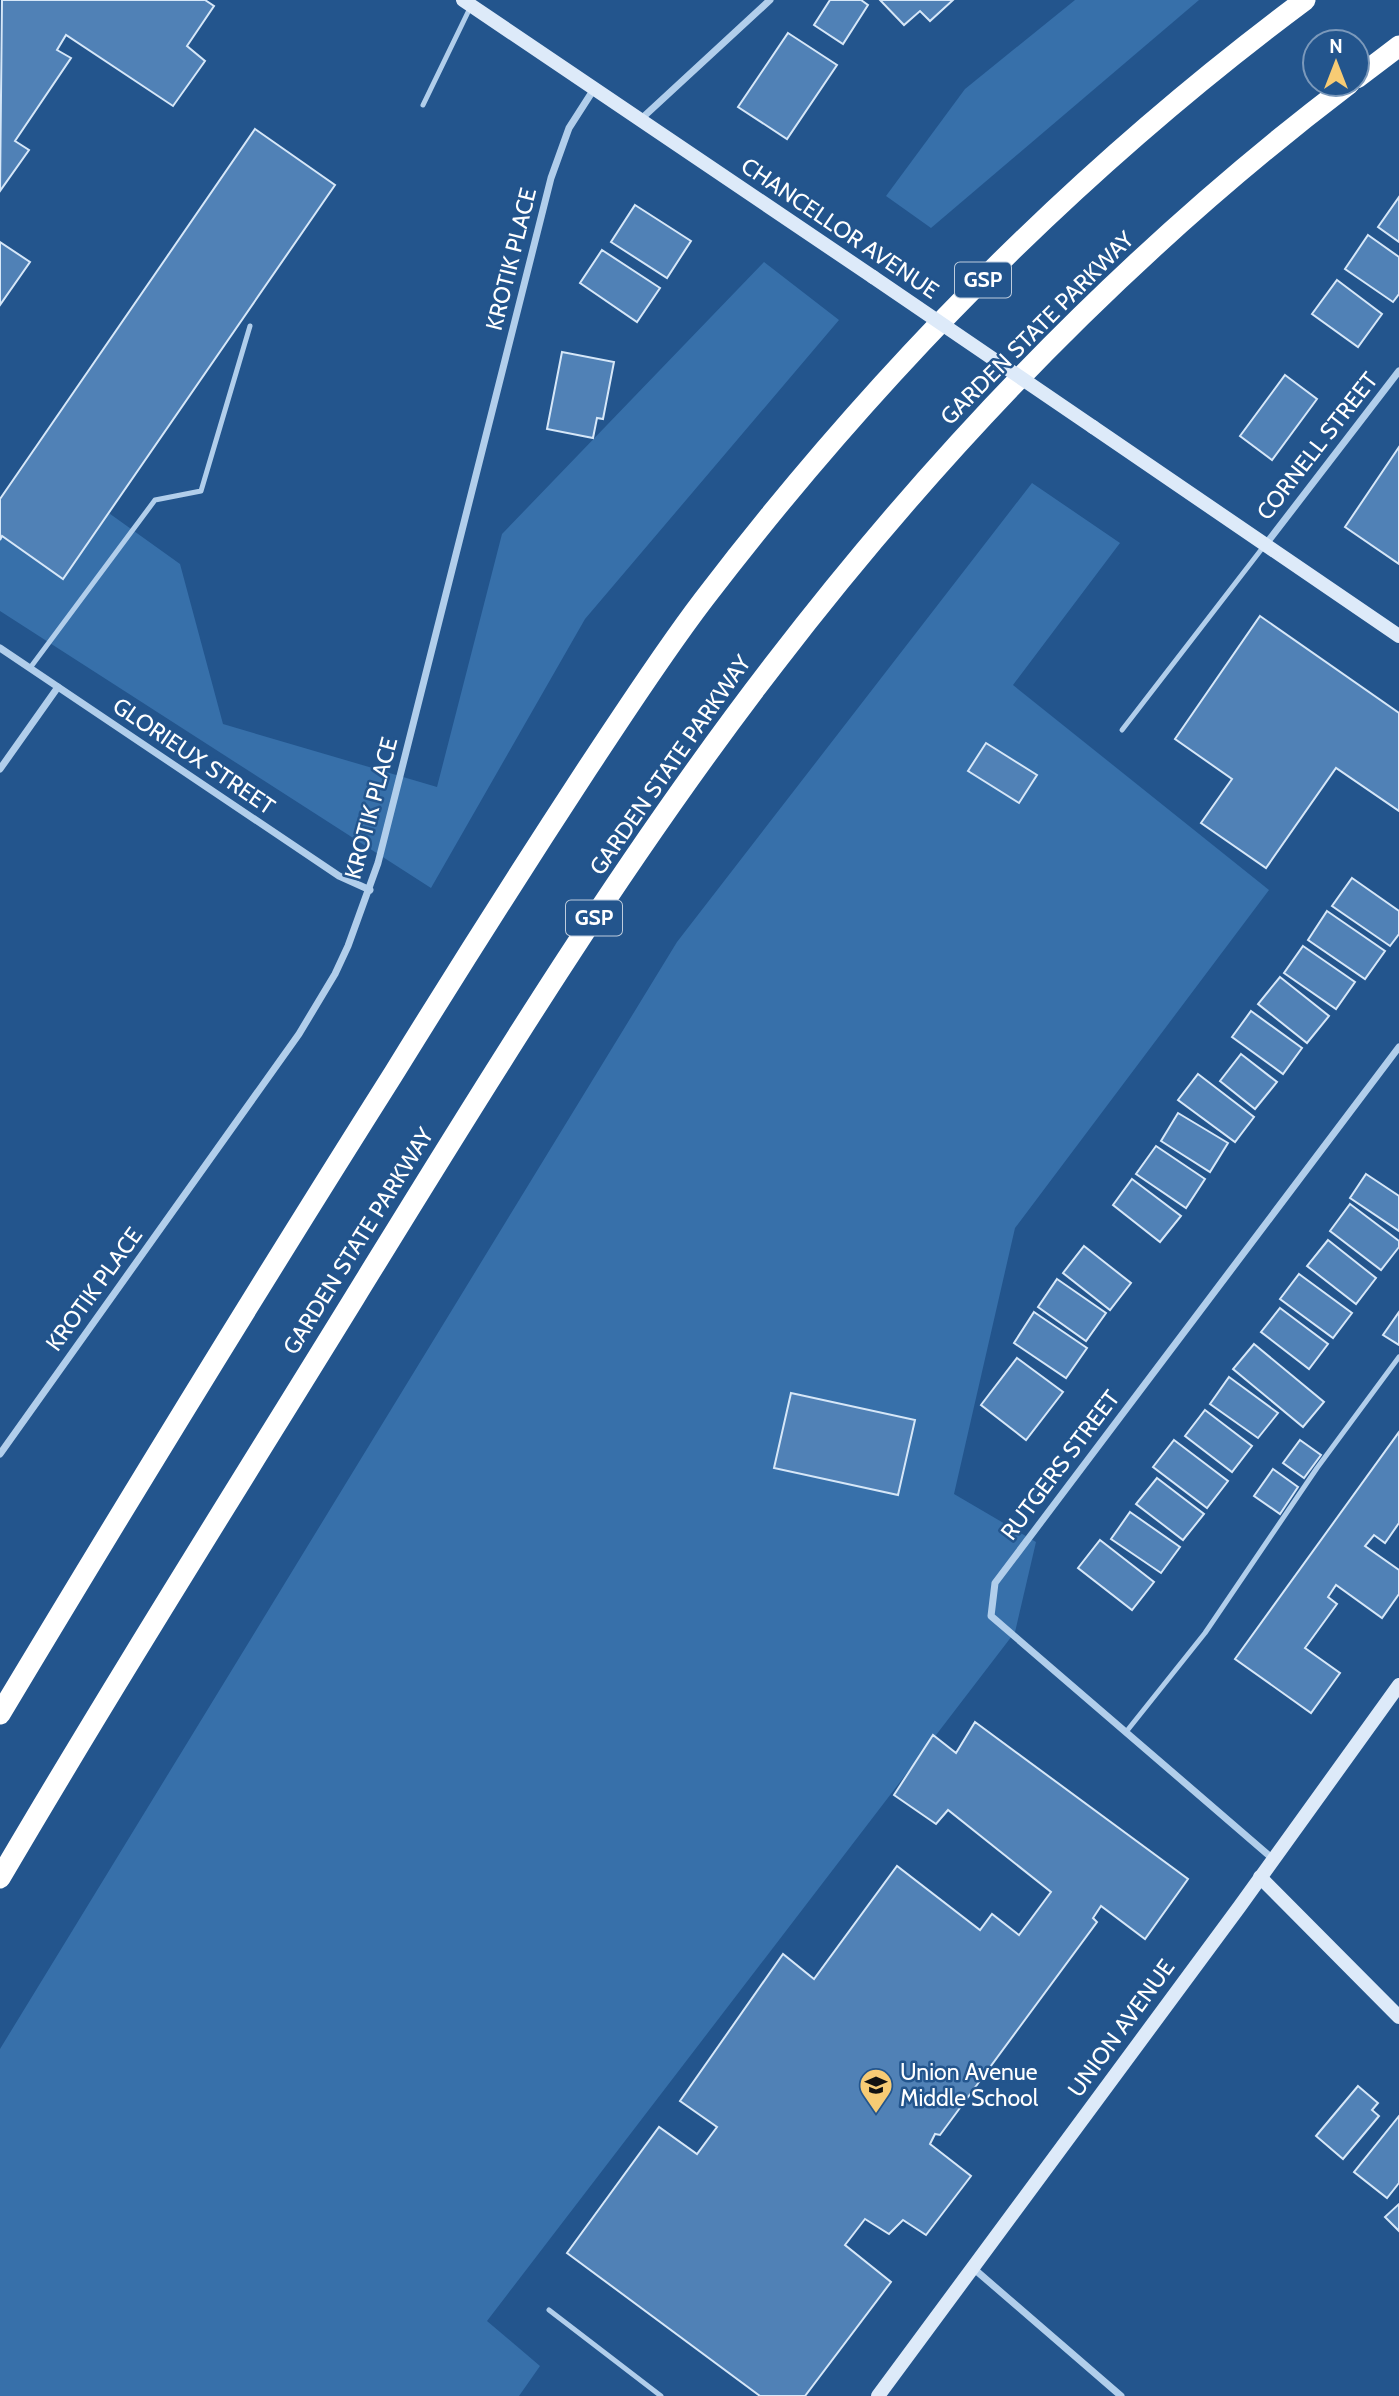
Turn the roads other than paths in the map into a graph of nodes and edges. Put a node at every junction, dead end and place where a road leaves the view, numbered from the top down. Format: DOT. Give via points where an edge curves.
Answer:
graph roads {
  1 [pos="770,0"];
  2 [pos="1305,0"];
  3 [pos="467,3"];
  4 [pos="1399,46"];
  5 [pos="1371,67"];
  6 [pos="594,88"];
  7 [pos="1331,98"];
  8 [pos="422,105"];
  9 [pos="640,120"];
  10 [pos="250,326"];
  11 [pos="1399,371"];
  12 [pos="1266,544"];
  13 [pos="1399,636"];
  14 [pos="0,648"];
  15 [pos="30,668"];
  16 [pos="58,687"];
  17 [pos="1122,730"];
  18 [pos="0,769"];
  19 [pos="370,890"];
  20 [pos="1399,1047"];
  21 [pos="1399,1357"];
  22 [pos="0,1454"];
  23 [pos="1399,1685"];
  24 [pos="0,1714"];
  25 [pos="1126,1732"];
  26 [pos="1272,1858"];
  27 [pos="1260,1877"];
  28 [pos="0,1878"];
  29 [pos="1399,2017"];
  30 [pos="972,2267"];
  31 [pos="550,2310"];
  32 [pos="661,2396"];
  33 [pos="878,2396"];
  34 [pos="1121,2396"];
  1 -- 9 [label="street"];
  2 -- 24 [label="highway, GSP" via="1102,166 1013,250 842,431 702,601 492,917"];
  3 -- 6 [label="main road, CHANCELLOR AVENUE"];
  3 -- 8 [label="lane"];
  4 -- 5 [label="highway"];
  6 -- 9 [label="main road, CHANCELLOR AVENUE"];
  6 -- 19 [label="street, KROTIK PLACE" via="569,128 551,178"];
  7 -- 28 [label="highway, GARDEN STATE PARKWAY / GSP" via="1199,205 1014,384 922,483 774,663 698,766 495,1069"];
  9 -- 12 [label="main road, CHANCELLOR AVENUE, bridge"];
  10 -- 15 [label="lane" via="201,491 155,500"];
  11 -- 12 [label="street, CORNELL STREET"];
  12 -- 13 [label="main road, CHANCELLOR AVENUE"];
  12 -- 17 [label="lane"];
  14 -- 15 [label="street, GLORIEUX STREET"];
  15 -- 16 [label="street, GLORIEUX STREET"];
  16 -- 18 [label="street"];
  16 -- 19 [label="street, GLORIEUX STREET" via="339,876"];
  19 -- 22 [label="street, KROTIK PLACE" via="335,974 299,1034"];
  20 -- 25 [label="street, RUTGERS STREET" via="995,1583 991,1616"];
  21 -- 25 [label="lane" via="1205,1633"];
  23 -- 26 [label="main road, UNION AVENUE"];
  25 -- 26 [label="street, RUTGERS STREET"];
  26 -- 27 [label="main road, UNION AVENUE"];
  27 -- 29 [label="main road"];
  27 -- 30 [label="main road, UNION AVENUE"];
  30 -- 33 [label="main road, UNION AVENUE"];
  30 -- 34 [label="street"];
  31 -- 32 [label="lane"];
}
